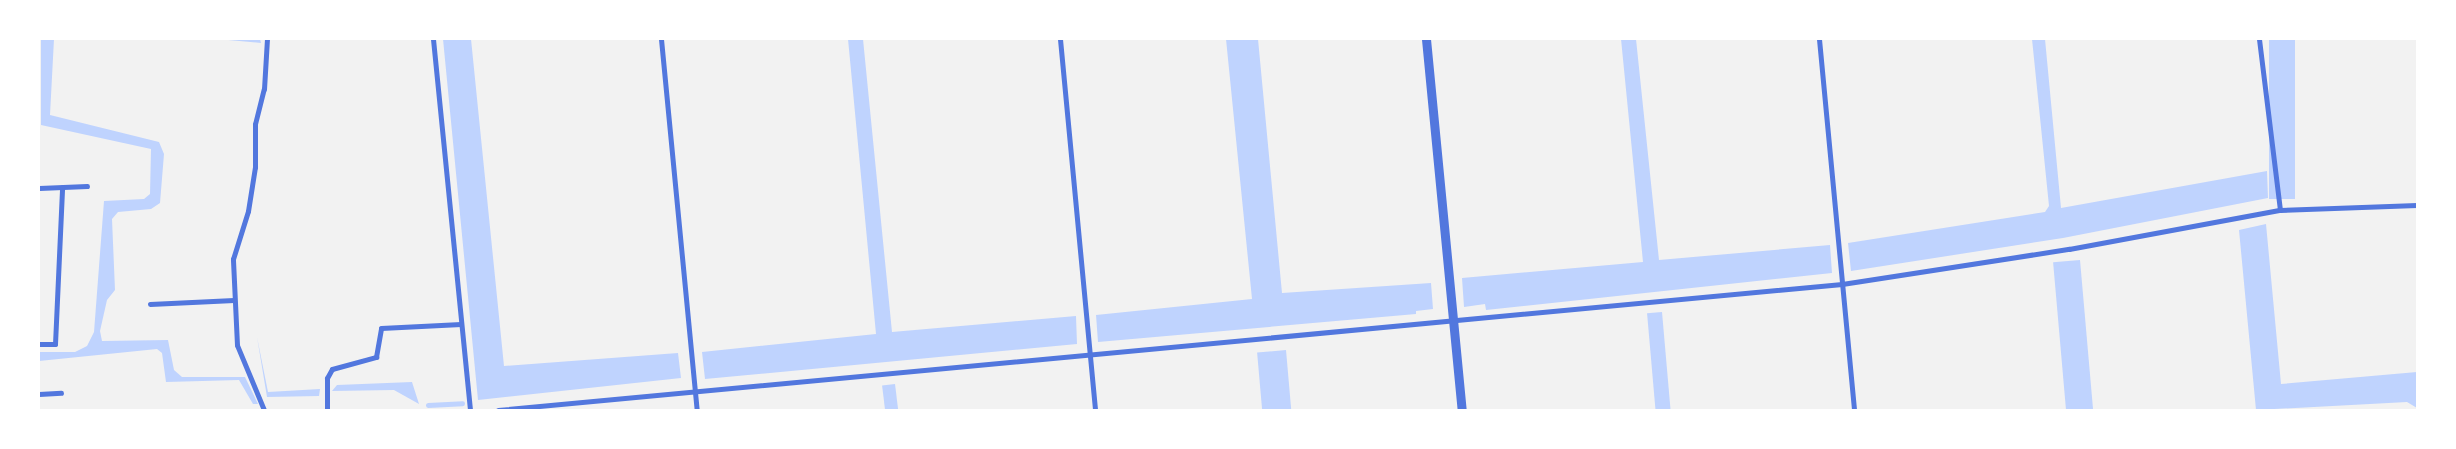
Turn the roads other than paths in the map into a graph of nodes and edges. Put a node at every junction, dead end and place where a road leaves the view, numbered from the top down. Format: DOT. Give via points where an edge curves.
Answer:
graph roads {
  1 [pos="267,39"];
  2 [pos="433,39"];
  3 [pos="661,39"];
  4 [pos="1060,39"];
  5 [pos="1426,39"];
  6 [pos="1819,39"];
  7 [pos="2259,39"];
  8 [pos="88,186"];
  9 [pos="62,187"];
  10 [pos="39,188"];
  11 [pos="2417,206"];
  12 [pos="2280,210"];
  13 [pos="1842,284"];
  14 [pos="234,300"];
  15 [pos="150,304"];
  16 [pos="1454,321"];
  17 [pos="461,324"];
  18 [pos="39,344"];
  19 [pos="1089,354"];
  20 [pos="61,393"];
  21 [pos="695,393"];
  22 [pos="39,394"];
  23 [pos="264,410"];
  24 [pos="327,410"];
  25 [pos="470,410"];
  26 [pos="498,410"];
  27 [pos="697,410"];
  28 [pos="1095,410"];
  29 [pos="1462,410"];
  30 [pos="1854,410"];
  1 -- 14 [label="street" via="251,193 233,259"];
  2 -- 17 [label="street"];
  3 -- 21 [label="street"];
  4 -- 19 [label="street"];
  5 -- 16 [label="street"];
  6 -- 13 [label="street"];
  7 -- 12 [label="street"];
  8 -- 9 [label="street"];
  9 -- 10 [label="street"];
  9 -- 18 [label="street" via="55,344"];
  11 -- 12 [label="street"];
  12 -- 13 [label="street" via="2069,249"];
  13 -- 16 [label="street"];
  13 -- 30 [label="street"];
  14 -- 15 [label="street"];
  14 -- 23 [label="street" via="237,345"];
  16 -- 19 [label="street"];
  16 -- 29 [label="street"];
  17 -- 24 [label="street" via="381,328 376,357 332,370 327,378"];
  17 -- 25 [label="street"];
  19 -- 21 [label="street"];
  19 -- 28 [label="street"];
  20 -- 22 [label="street"];
  21 -- 26 [label="street"];
  21 -- 27 [label="street"];
}
